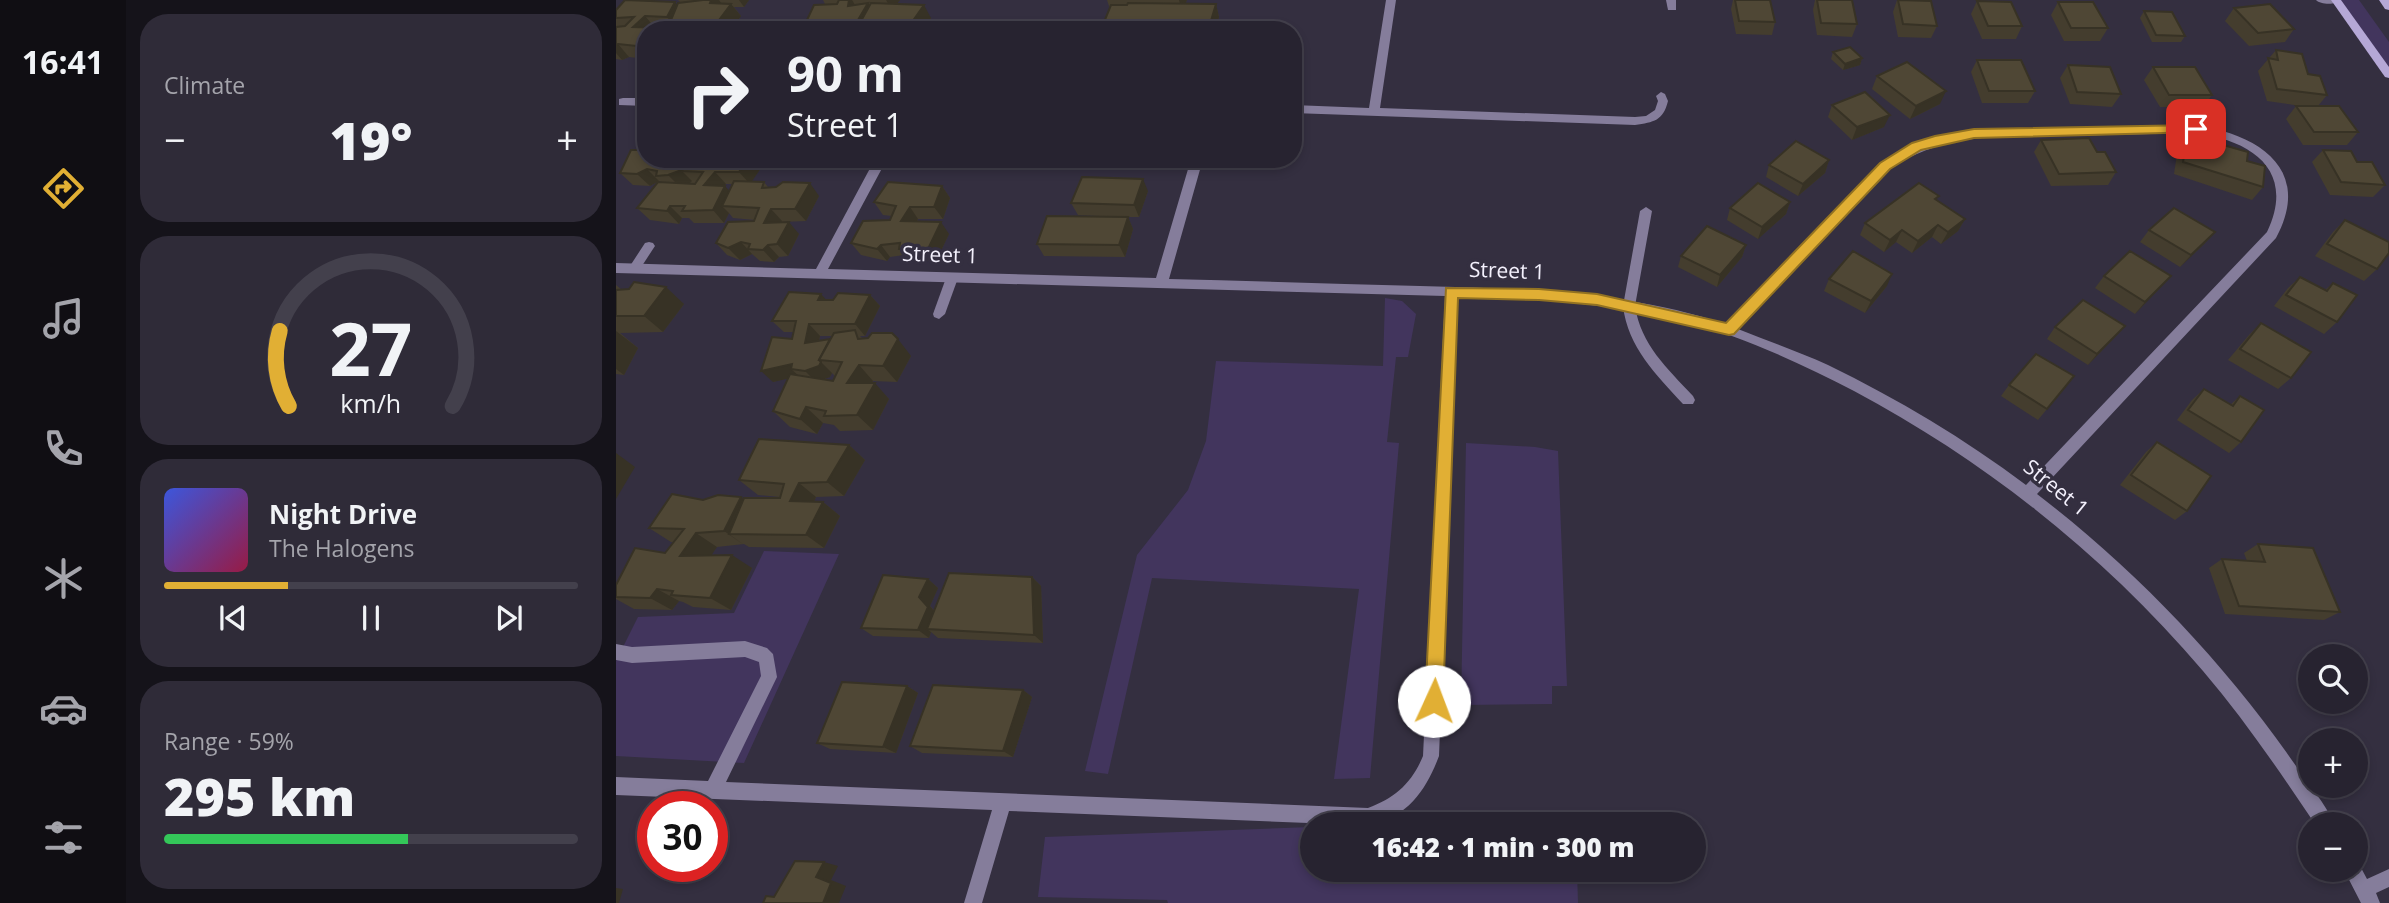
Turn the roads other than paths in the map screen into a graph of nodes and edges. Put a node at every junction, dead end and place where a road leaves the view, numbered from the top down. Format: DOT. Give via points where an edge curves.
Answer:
graph roads {
  1 [pos="1391,0"];
  2 [pos="2321,0"];
  3 [pos="2336,0"];
  4 [pos="2384,0"];
  5 [pos="2389,7"];
  6 [pos="2389,75"];
  7 [pos="1661,96"];
  8 [pos="623,102"];
  9 [pos="637,102"];
  10 [pos="1302,109"];
  11 [pos="1374,112"];
  12 [pos="876,168"];
  13 [pos="1194,168"];
  14 [pos="1646,211"];
  15 [pos="649,246"];
  16 [pos="616,268"];
  17 [pos="634,269"];
  18 [pos="819,274"];
  19 [pos="952,278"];
  20 [pos="1161,284"];
  21 [pos="1451,292"];
  22 [pos="1629,306"];
  23 [pos="939,314"];
  24 [pos="1729,330"];
  25 [pos="1688,400"];
  26 [pos="2028,493"];
  27 [pos="616,652"];
  28 [pos="616,786"];
  29 [pos="713,790"];
  30 [pos="1003,802"];
  31 [pos="2317,812"];
  32 [pos="2389,878"];
  33 [pos="2368,896"];
  34 [pos="973,903"];
  1 -- 11 [label="street"];
  2 -- 3 [label="street"];
  3 -- 6 [label="main road"];
  4 -- 5 [label="main road"];
  7 -- 11 [label="street" via="1660,111 1635,121"];
  8 -- 9 [label="street"];
  10 -- 11 [label="street"];
  12 -- 18 [label="street"];
  13 -- 20 [label="street"];
  14 -- 22 [label="street"];
  15 -- 17 [label="street"];
  16 -- 17 [label="street, Street 1"];
  17 -- 18 [label="street, Street 1"];
  18 -- 19 [label="street, Street 1"];
  19 -- 20 [label="street, Street 1"];
  19 -- 23 [label="street"];
  20 -- 21 [label="street, Street 1"];
  21 -- 22 [label="street, Street 1" via="1539,294"];
  21 -- 30 [label="street" via="1432,756 1424,777 1409,796 1390,810 1368,817"];
  22 -- 24 [label="street, Street 1"];
  22 -- 25 [label="street" via="1640,344"];
  24 -- 26 [label="street, Street 1" via="1902,408"];
  24 -- 26 [label="street" via="1885,166 1916,146 1974,134 2196,129 2250,144 2269,160 2281,186 2284,202 2279,225"];
  26 -- 31 [label="street, Street 1" via="2105,557 2205,660"];
  27 -- 29 [label="street" via="754,650 768,659 769,677"];
  28 -- 29 [label="street"];
  29 -- 30 [label="street"];
  30 -- 34 [label="street"];
  32 -- 33 [label="street"];
}
